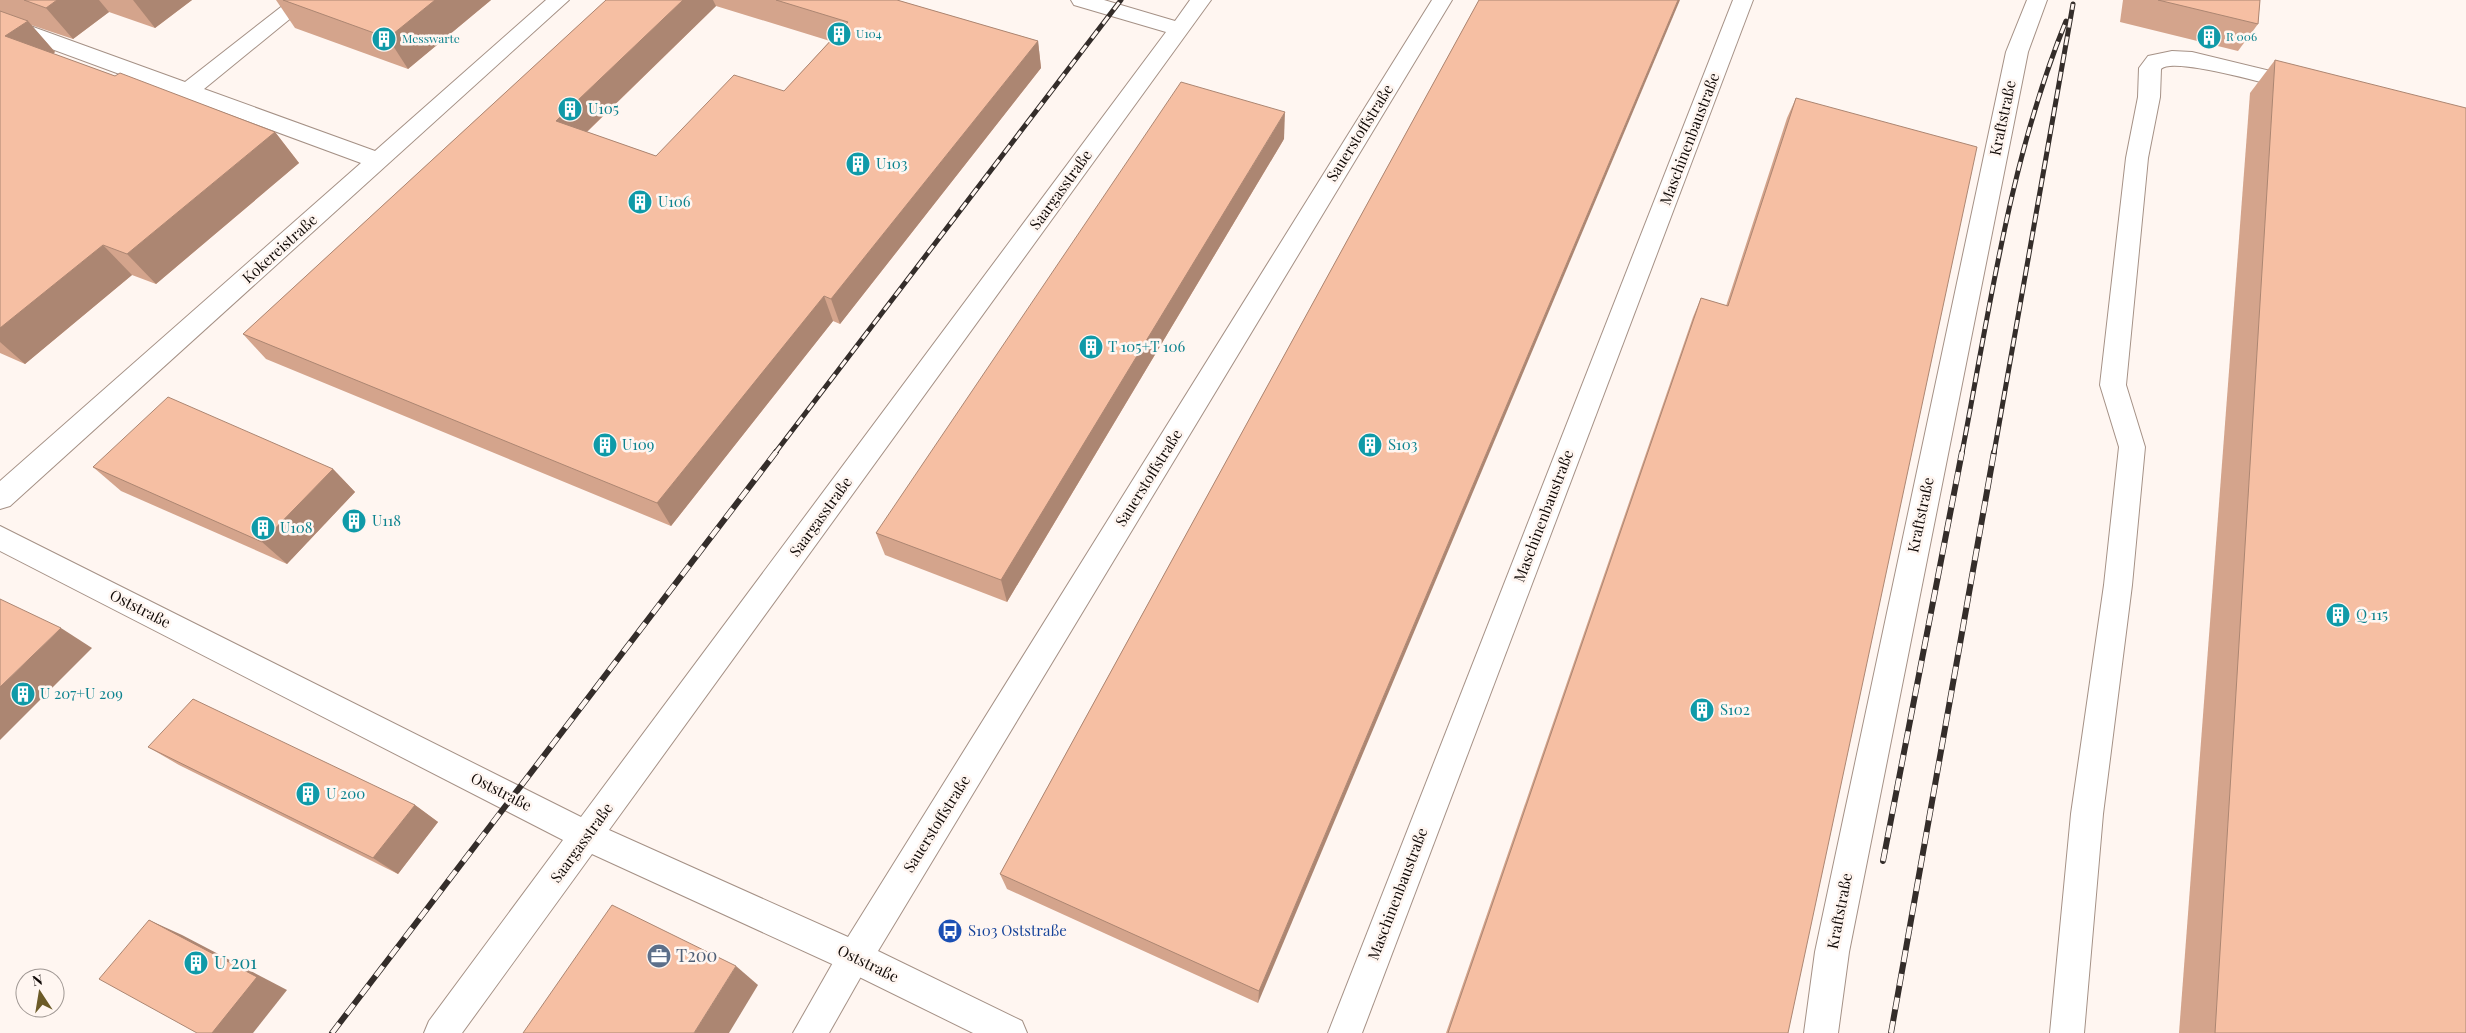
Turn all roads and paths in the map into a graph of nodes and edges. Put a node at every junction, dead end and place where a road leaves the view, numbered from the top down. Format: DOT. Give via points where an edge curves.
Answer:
graph roads {
  1 [pos="304,0"];
  2 [pos="560,0"];
  3 [pos="1081,0"];
  4 [pos="1201,0"];
  5 [pos="1442,0"];
  6 [pos="1743,0"];
  7 [pos="2037,0"];
  8 [pos="0,22"];
  9 [pos="1179,29"];
  10 [pos="187,90"];
  11 [pos="2324,91"];
  12 [pos="379,161"];
  13 [pos="0,498"];
  14 [pos="0,538"];
  15 [pos="587,836"];
  16 [pos="855,957"];
  17 [pos="441,1033"];
  18 [pos="810,1033"];
  19 [pos="1010,1033"];
  20 [pos="1345,1033"];
  21 [pos="1821,1033"];
  22 [pos="2067,1033"];
  1 -- 10 [label="street"];
  2 -- 12 [label="street, Kokereistraße"];
  3 -- 9 [label="street"];
  4 -- 9 [label="street, Saargasstraße"];
  5 -- 16 [label="street, Sauerstoffstraße"];
  6 -- 20 [label="street, Maschinenbaustraße"];
  7 -- 21 [label="street, Kraftstraße" via="2017,52 1832,952"];
  8 -- 10 [label="street"];
  9 -- 15 [label="street, Saargasstraße"];
  10 -- 12 [label="street"];
  11 -- 22 [label="street" via="2192,60 2172,58 2156,61 2150,68 2113,385 2132,447 2118,585 2087,814"];
  12 -- 13 [label="street, Kokereistraße"];
  14 -- 15 [label="street, Oststraße"];
  15 -- 16 [label="street, Oststraße"];
  15 -- 17 [label="street, Saargasstraße"];
  16 -- 18 [label="street, Sauerstoffstraße"];
  16 -- 19 [label="street, Oststraße"];
}
